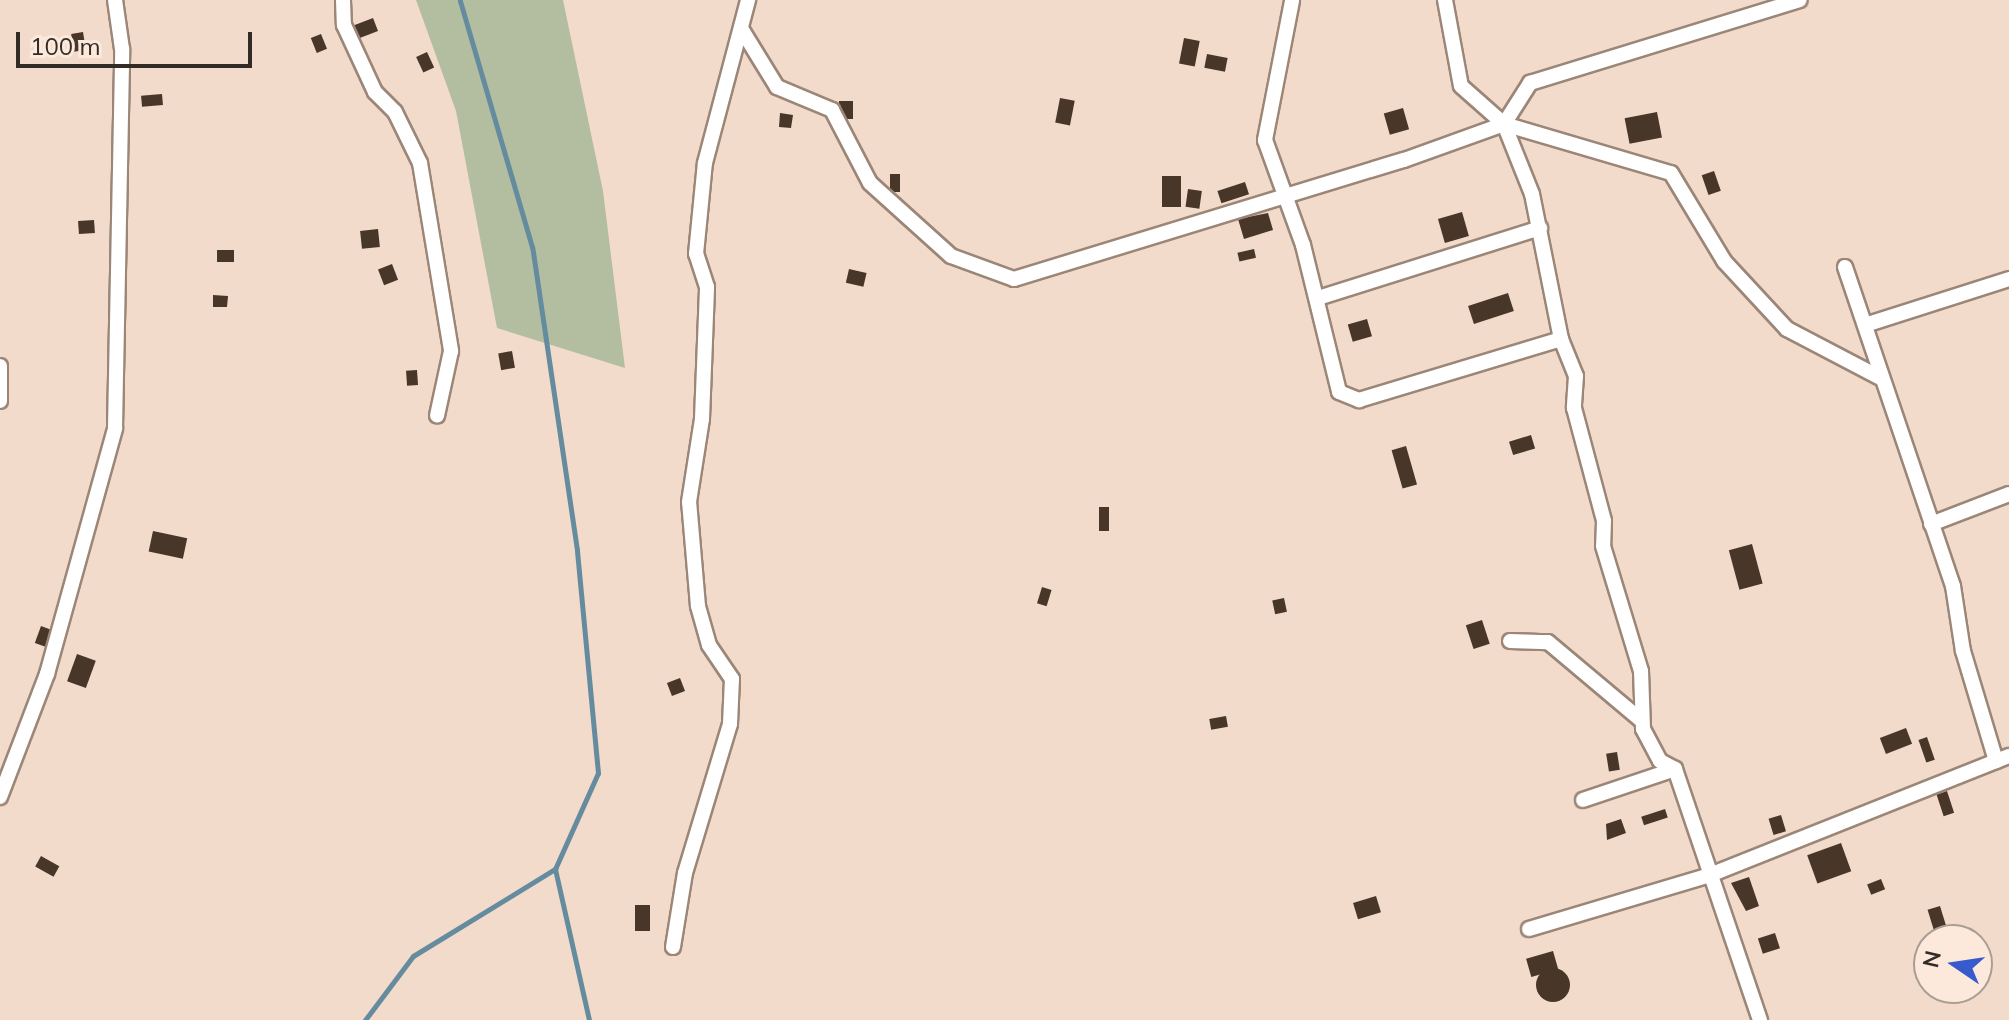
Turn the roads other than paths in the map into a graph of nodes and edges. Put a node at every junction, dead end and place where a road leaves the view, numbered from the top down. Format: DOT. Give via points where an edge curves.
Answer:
graph roads {
  1 [pos="115,0"];
  2 [pos="343,0"];
  3 [pos="748,0"];
  4 [pos="1445,0"];
  5 [pos="1799,0"];
  6 [pos="1292,1"];
  7 [pos="742,30"];
  8 [pos="1504,124"];
  9 [pos="1289,199"];
  10 [pos="1540,228"];
  11 [pos="1845,267"];
  12 [pos="2009,279"];
  13 [pos="1318,298"];
  14 [pos="1865,325"];
  15 [pos="1561,339"];
  16 [pos="0,366"];
  17 [pos="1879,377"];
  18 [pos="0,401"];
  19 [pos="437,416"];
  20 [pos="2009,494"];
  21 [pos="1931,524"];
  22 [pos="1510,641"];
  23 [pos="1641,720"];
  24 [pos="2003,758"];
  25 [pos="1675,769"];
  26 [pos="0,797"];
  27 [pos="1583,800"];
  28 [pos="1710,875"];
  29 [pos="1529,929"];
  30 [pos="673,947"];
  31 [pos="1760,1020"];
  1 -- 26 [label="street" via="122,49 115,428 47,674"];
  2 -- 19 [label="street" via="344,25 375,92 395,112 420,163 451,351"];
  3 -- 7 [label="street"];
  4 -- 8 [label="street" via="1461,86"];
  5 -- 8 [label="street" via="1530,83"];
  6 -- 9 [label="street" via="1265,131"];
  7 -- 9 [label="street" via="777,87 832,110 870,183 951,256 1004,277 1024,278"];
  7 -- 30 [label="street" via="705,163 696,254 707,287 702,419 689,502 698,606 733,686 727,743 685,873"];
  8 -- 9 [label="street"];
  8 -- 10 [label="street"];
  8 -- 17 [label="street" via="1671,173 1724,261 1787,329"];
  9 -- 13 [label="street"];
  10 -- 13 [label="street"];
  10 -- 15 [label="street"];
  11 -- 14 [label="street"];
  12 -- 14 [label="street"];
  13 -- 15 [label="street" via="1339,392 1348,398"];
  14 -- 17 [label="street"];
  15 -- 23 [label="street" via="1576,376 1574,408 1604,521 1607,563 1641,671"];
  16 -- 18 [label="street"];
  17 -- 21 [label="street"];
  20 -- 21 [label="street"];
  21 -- 24 [label="street"];
  22 -- 23 [label="street" via="1548,642"];
  23 -- 25 [label="street" via="1651,749"];
  24 -- 28 [label="street"];
  25 -- 27 [label="street"];
  25 -- 28 [label="street"];
  28 -- 29 [label="street"];
  28 -- 31 [label="street"];
}
